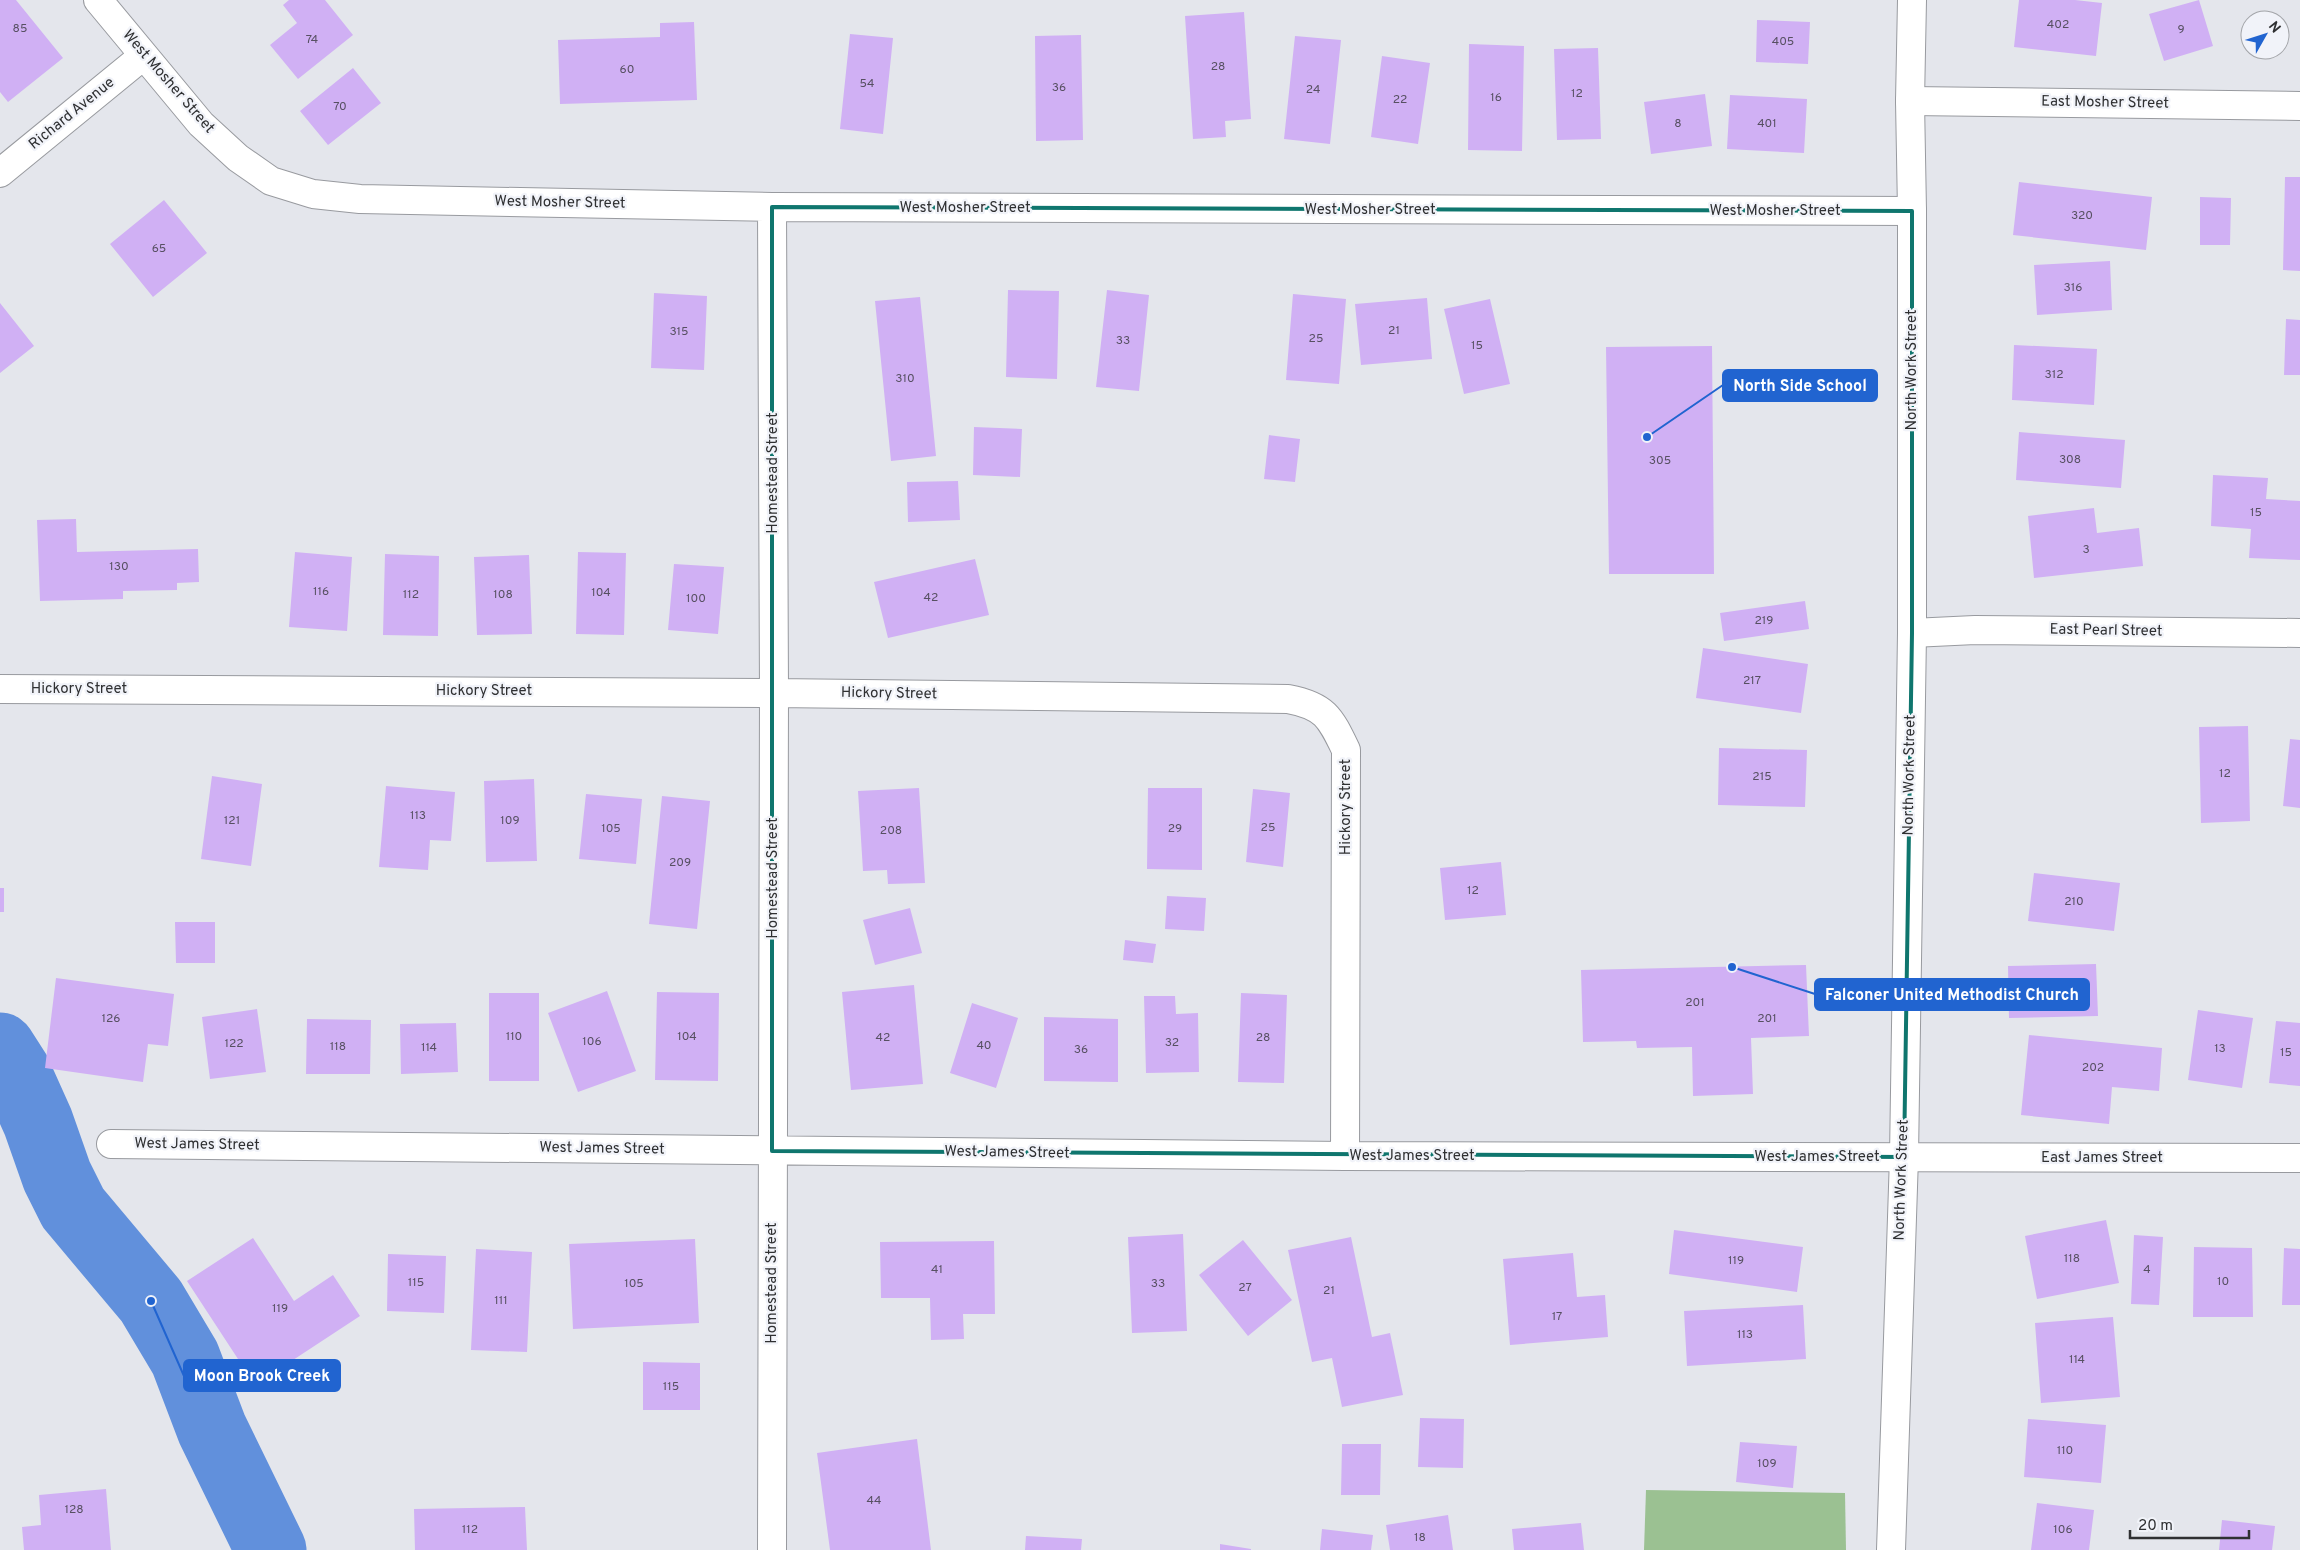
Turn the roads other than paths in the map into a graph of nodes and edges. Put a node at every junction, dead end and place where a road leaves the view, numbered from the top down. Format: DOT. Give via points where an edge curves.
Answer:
graph roads {
  1 [pos="98,0"];
  2 [pos="1912,0"];
  3 [pos="143,56"];
  4 [pos="1910,101"];
  5 [pos="2300,106"];
  6 [pos="0,173"];
  7 [pos="772,207"];
  8 [pos="1912,211"];
  9 [pos="1912,633"];
  10 [pos="2300,633"];
  11 [pos="0,689"];
  12 [pos="774,693"];
  13 [pos="111,1144"];
  14 [pos="772,1151"];
  15 [pos="1345,1156"];
  16 [pos="1904,1157"];
  17 [pos="2300,1158"];
  18 [pos="772,1550"];
  19 [pos="1891,1550"];
  1 -- 3 [label="street, West Mosher Street"];
  2 -- 4 [label="street, North Work Street"];
  3 -- 6 [label="street, Richard Avenue"];
  3 -- 7 [label="street, West Mosher Street" via="202,124 238,158 271,181 313,194 360,199"];
  4 -- 5 [label="street, East Mosher Street"];
  4 -- 8 [label="street, North Work Street"];
  7 -- 8 [label="street, West Mosher Street"];
  7 -- 12 [label="street, Homestead Street"];
  8 -- 9 [label="street, North Work Street"];
  9 -- 10 [label="street, East Pearl Street" via="1975,630"];
  9 -- 16 [label="street, North Work Street"];
  11 -- 12 [label="street, Hickory Street"];
  12 -- 14 [label="street, Homestead Street"];
  12 -- 15 [label="street, Hickory Street" via="1288,699 1310,703 1330,719 1346,750"];
  13 -- 14 [label="street, West James Street"];
  14 -- 15 [label="street, West James Street"];
  14 -- 18 [label="street, Homestead Street"];
  15 -- 16 [label="street, West James Street"];
  16 -- 17 [label="street, East James Street"];
  16 -- 19 [label="street, North Work Street"];
}
